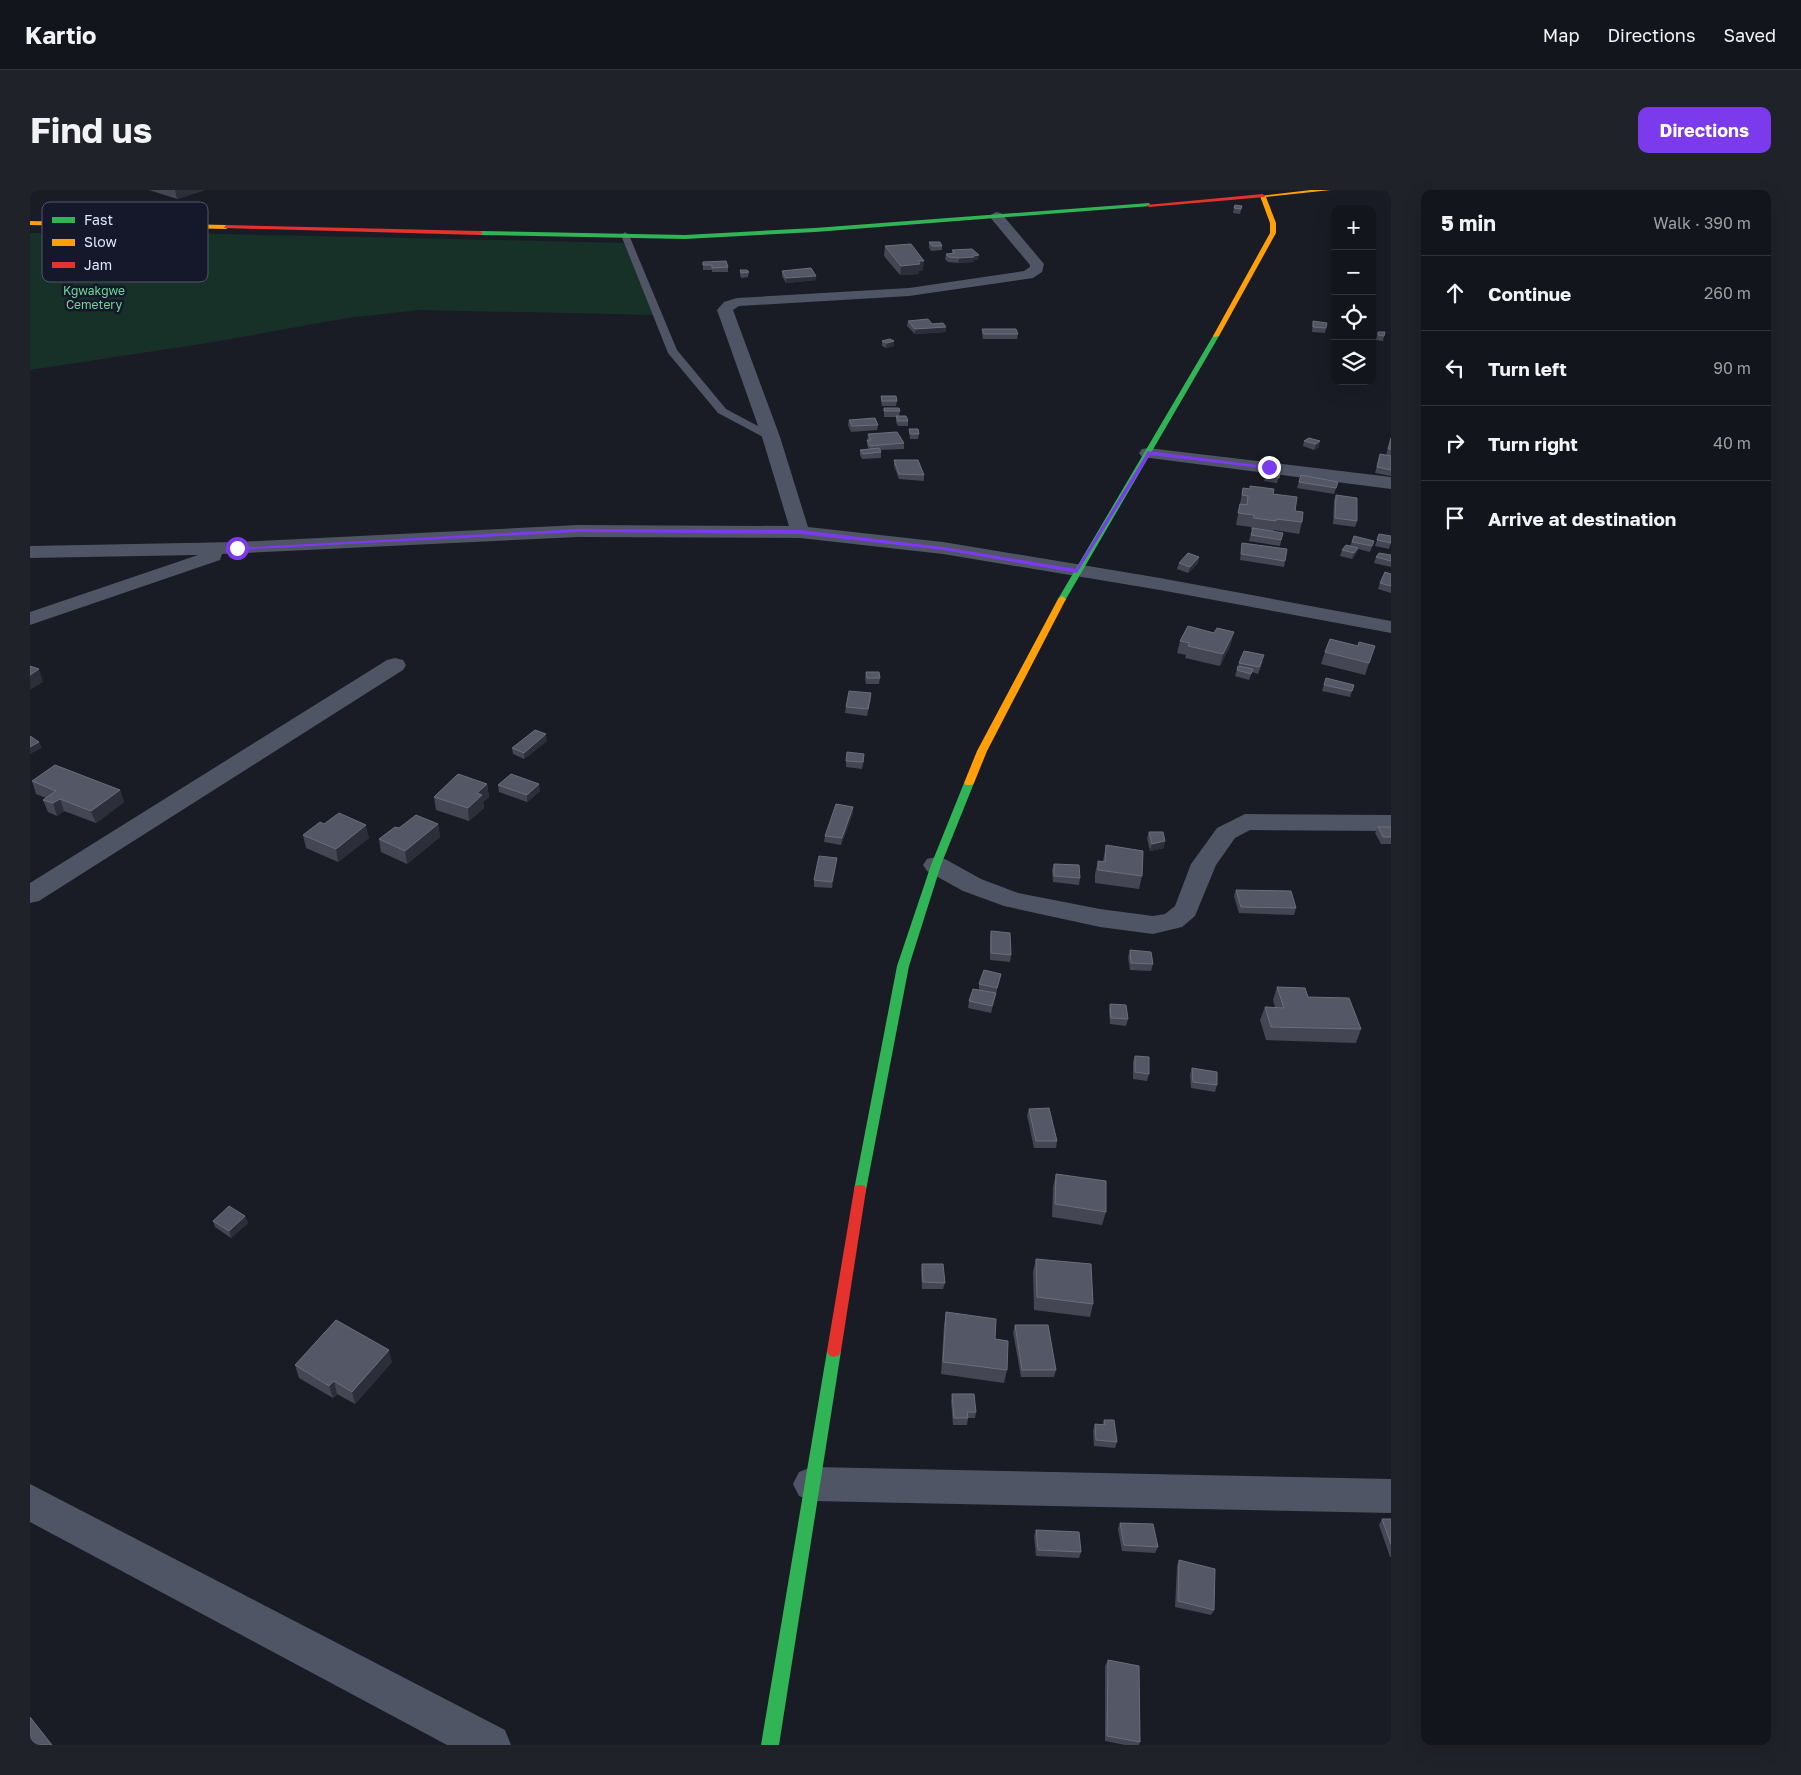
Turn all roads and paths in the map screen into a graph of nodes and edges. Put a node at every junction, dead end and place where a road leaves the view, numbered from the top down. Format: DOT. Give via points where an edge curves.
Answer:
graph roads {
  1 [pos="1328,190"];
  2 [pos="1263,196"];
  3 [pos="996,216"];
  4 [pos="208,227"];
  5 [pos="625,235"];
  6 [pos="771,437"];
  7 [pos="1148,453"];
  8 [pos="1391,483"];
  9 [pos="800,532"];
  10 [pos="237,548"];
  11 [pos="30,552"];
  12 [pos="1077,571"];
  13 [pos="30,619"];
  14 [pos="1391,627"];
  15 [pos="395,665"];
  16 [pos="1391,823"];
  17 [pos="936,865"];
  18 [pos="30,895"];
  19 [pos="812,1484"];
  20 [pos="1391,1496"];
  21 [pos="30,1502"];
  22 [pos="490,1745"];
  23 [pos="770,1745"];
  1 -- 2 [label="street"];
  2 -- 3 [label="street"];
  2 -- 7 [label="street" via="1273,223 1273,233"];
  3 -- 5 [label="street" via="685,237"];
  3 -- 6 [label="street" via="1037,264 1037,269 1028,275 909,292 749,301 729,305 725,310"];
  4 -- 5 [label="street"];
  5 -- 6 [label="lane" via="672,351 722,411"];
  6 -- 9 [label="street"];
  7 -- 8 [label="street"];
  7 -- 12 [label="street"];
  9 -- 10 [label="street" via="578,530"];
  9 -- 12 [label="street" via="943,548"];
  10 -- 11 [label="street"];
  10 -- 13 [label="street"];
  12 -- 14 [label="street"];
  12 -- 17 [label="street" via="982,751"];
  15 -- 18 [label="street"];
  16 -- 17 [label="street" via="1245,822 1226,833 1204,864 1186,910 1173,921 1152,925 1013,900 972,885"];
  17 -- 19 [label="street" via="904,966 862,1178"];
  19 -- 20 [label="street"];
  19 -- 23 [label="street"];
  21 -- 22 [label="street"];
}
